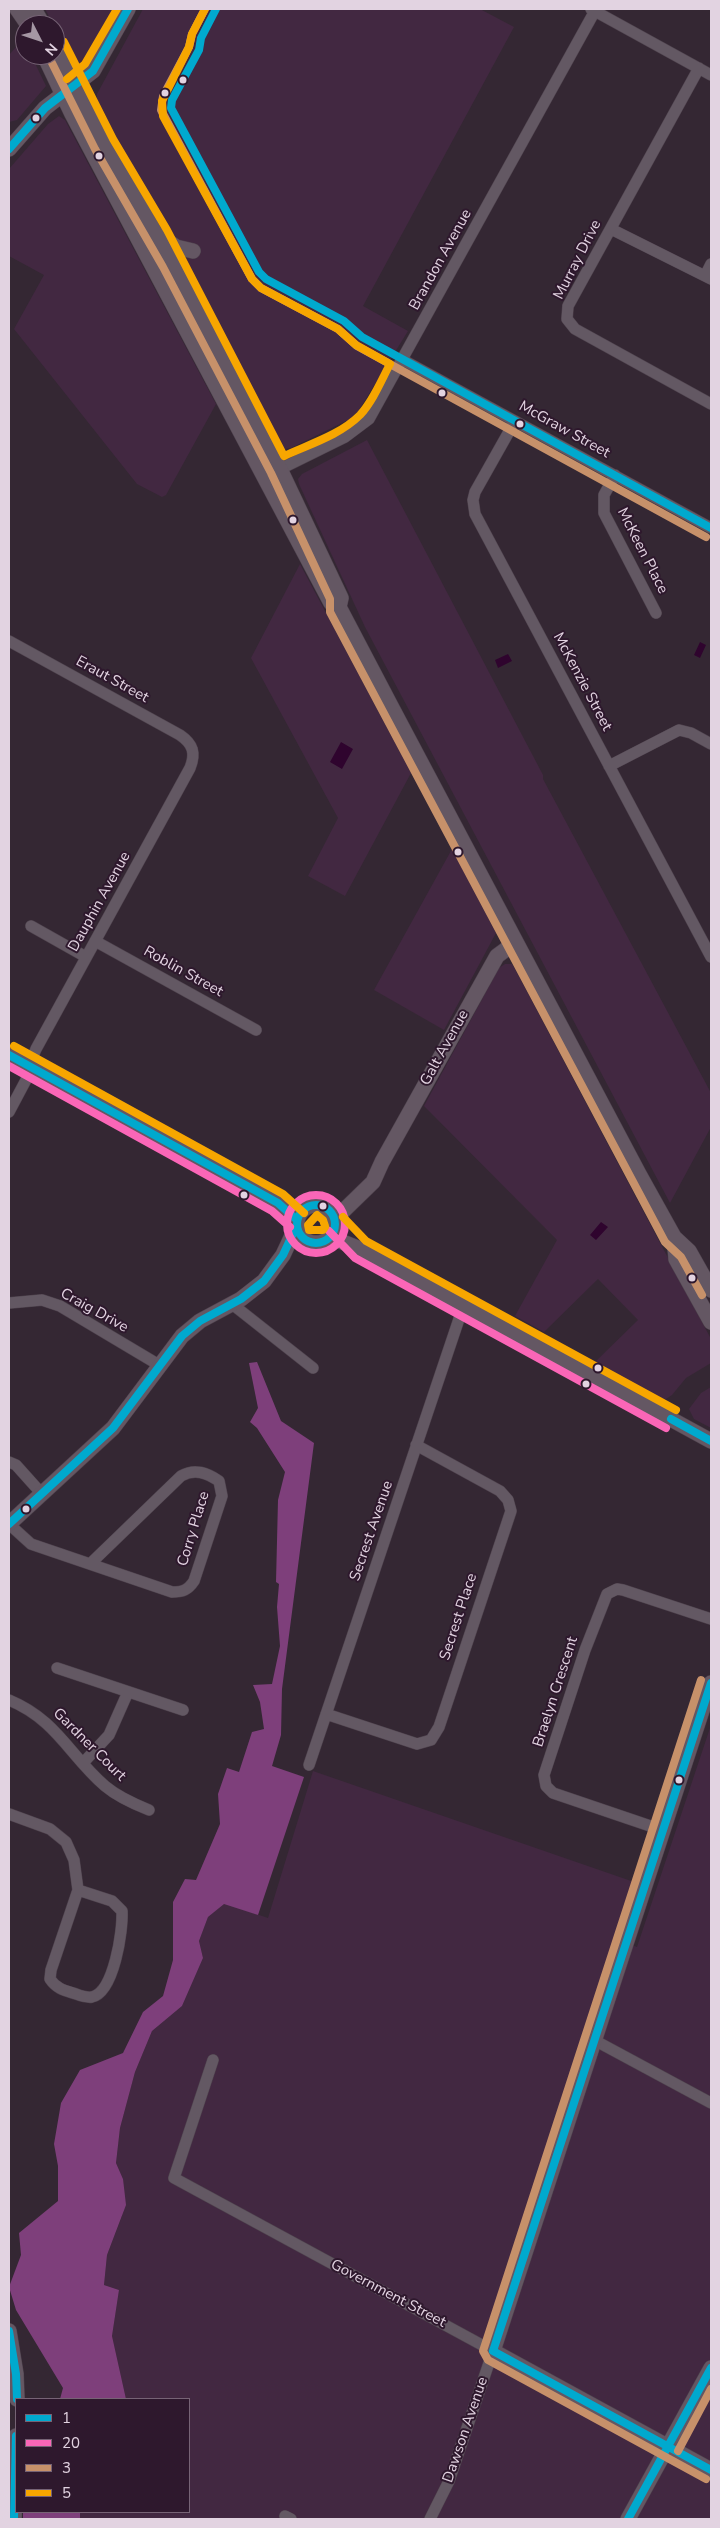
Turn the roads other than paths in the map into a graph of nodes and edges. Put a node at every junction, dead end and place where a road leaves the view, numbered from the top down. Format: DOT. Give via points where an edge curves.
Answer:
graph roads {
  1 [pos="128,9"];
  2 [pos="594,10"];
  3 [pos="51,65"];
  4 [pos="61,65"];
  5 [pos="699,68"];
  6 [pos="711,75"];
  7 [pos="69,90"];
  8 [pos="11,142"];
  9 [pos="100,167"];
  10 [pos="611,229"];
  11 [pos="158,235"];
  12 [pos="193,251"];
  13 [pos="172,262"];
  14 [pos="711,264"];
  15 [pos="708,277"];
  16 [pos="403,360"];
  17 [pos="205,365"];
  18 [pos="711,404"];
  19 [pos="515,420"];
  20 [pos="280,469"];
  21 [pos="615,475"];
  22 [pos="264,477"];
  23 [pos="711,528"];
  24 [pos="340,607"];
  25 [pos="656,613"];
  26 [pos="9,641"];
  27 [pos="711,744"];
  28 [pos="194,752"];
  29 [pos="609,766"];
  30 [pos="30,926"];
  31 [pos="95,941"];
  32 [pos="516,942"];
  33 [pos="710,953"];
  34 [pos="86,957"];
  35 [pos="524,957"];
  36 [pos="494,960"];
  37 [pos="256,1030"];
  38 [pos="9,1054"];
  39 [pos="29,1066"];
  40 [pos="9,1112"];
  41 [pos="300,1218"];
  42 [pos="332,1222"];
  43 [pos="674,1237"];
  44 [pos="312,1243"];
  45 [pos="278,1264"];
  46 [pos="711,1290"];
  47 [pos="9,1303"];
  48 [pos="232,1304"];
  49 [pos="466,1307"];
  50 [pos="711,1322"];
  51 [pos="159,1365"];
  52 [pos="313,1368"];
  53 [pos="711,1440"];
  54 [pos="416,1446"];
  55 [pos="9,1462"];
  56 [pos="42,1494"];
  57 [pos="9,1524"];
  58 [pos="90,1564"];
  59 [pos="711,1619"];
  60 [pos="57,1668"];
  61 [pos="711,1683"];
  62 [pos="128,1692"];
  63 [pos="9,1700"];
  64 [pos="183,1710"];
  65 [pos="326,1714"];
  66 [pos="83,1763"];
  67 [pos="309,1765"];
  68 [pos="149,1810"];
  69 [pos="9,1814"];
  70 [pos="662,1830"];
  71 [pos="78,1890"];
  72 [pos="594,2040"];
  73 [pos="213,2060"];
  74 [pos="711,2103"];
  75 [pos="9,2331"];
  76 [pos="493,2351"];
  77 [pos="711,2368"];
  78 [pos="17,2398"];
  79 [pos="668,2446"];
  80 [pos="711,2470"];
  81 [pos="15,2478"];
  82 [pos="14,2519"];
  83 [pos="430,2519"];
  84 [pos="628,2519"];
  1 -- 7 [label="street" via="92,71"];
  2 -- 5 [label="street"];
  2 -- 16 [label="street, Brandon Avenue"];
  3 -- 7 [label="street"];
  4 -- 7 [label="street"];
  5 -- 6 [label="street"];
  5 -- 10 [label="street, Murray Drive"];
  7 -- 8 [label="street" via="45,108"];
  7 -- 9 [label="street"];
  7 -- 11 [label="street"];
  9 -- 13 [label="street" via="139,221 159,258 164,263"];
  9 -- 17 [label="street"];
  10 -- 15 [label="street"];
  10 -- 18 [label="street, Murray Drive" via="568,306 567,319 575,329"];
  11 -- 12 [label="street" via="176,247"];
  11 -- 13 [label="street"];
  13 -- 17 [label="street" via="170,273 174,287 202,342"];
  13 -- 20 [label="street"];
  14 -- 15 [label="street"];
  16 -- 19 [label="street, McGraw Street"];
  16 -- 20 [label="street, Brandon Avenue" via="364,425"];
  17 -- 22 [label="street"];
  19 -- 21 [label="street, McGraw Street"];
  19 -- 29 [label="street, McKenzie Street" via="476,492 473,507"];
  20 -- 22 [label="street, Brandon Avenue"];
  20 -- 24 [label="street" via="341,598"];
  21 -- 23 [label="street, McGraw Street"];
  21 -- 25 [label="street, McKeen Place" via="604,496 604,513"];
  22 -- 24 [label="street" via="331,603"];
  24 -- 32 [label="street"];
  26 -- 28 [label="street, Eraut Street" via="180,735 190,743"];
  27 -- 29 [label="street" via="691,732 678,730"];
  28 -- 31 [label="street, Dauphin Avenue" via="190,768"];
  29 -- 33 [label="street, McKenzie Street"];
  30 -- 34 [label="street"];
  31 -- 34 [label="street, Dauphin Avenue"];
  31 -- 37 [label="street, Roblin Street"];
  32 -- 35 [label="street"];
  32 -- 36 [label="street, Galt Avenue" via="502,950"];
  34 -- 39 [label="street, Dauphin Avenue"];
  35 -- 36 [label="street" via="510,955"];
  35 -- 43 [label="street"];
  36 -- 42 [label="street, Galt Avenue" via="373,1182"];
  38 -- 39 [label="street"];
  39 -- 40 [label="street, Dauphin Avenue" via="26,1080"];
  39 -- 41 [label="street"];
  41 -- 42 [label="street" via="316,1205"];
  41 -- 44 [label="street" via="300,1234"];
  41 -- 45 [label="street"];
  42 -- 44 [label="street" via="322,1243"];
  42 -- 49 [label="street" via="360,1249"];
  43 -- 46 [label="street" via="689,1251"];
  43 -- 50 [label="street" via="676,1259"];
  44 -- 45 [label="street"];
  45 -- 48 [label="street" via="255,1290"];
  47 -- 51 [label="street, Craig Drive" via="42,1300 60,1306"];
  48 -- 51 [label="street" via="189,1329"];
  48 -- 52 [label="street"];
  49 -- 53 [label="street"];
  49 -- 54 [label="street, Secrest Avenue" via="459,1319"];
  51 -- 56 [label="street" via="113,1428"];
  54 -- 65 [label="street, Secrest Avenue"];
  54 -- 65 [label="street, Secrest Place" via="500,1491 508,1500 511,1512 439,1727 431,1740 417,1744"];
  55 -- 56 [label="street" via="16,1465"];
  56 -- 57 [label="street"];
  57 -- 58 [label="street, Corry Place" via="31,1544"];
  58 -- 58 [label="street, Corry Place" via="172,1592 188,1589 194,1580 222,1496 219,1481 198,1471 181,1476"];
  59 -- 70 [label="street, Braelyn Crescent" via="623,1590 607,1594 544,1775 546,1786 553,1792"];
  60 -- 62 [label="street"];
  61 -- 70 [label="street, Dawson Avenue"];
  62 -- 64 [label="street"];
  62 -- 66 [label="street" via="109,1735"];
  63 -- 66 [label="street, Gardner Court" via="37,1714"];
  65 -- 67 [label="street, Secrest Avenue"];
  66 -- 68 [label="street, Gardner Court" via="106,1787"];
  69 -- 71 [label="street" via="50,1829 66,1842 74,1860"];
  70 -- 72 [label="street, Dawson Avenue"];
  71 -- 71 [label="street" via="50,1979 59,1989 91,1997 103,1990 117,1956 122,1911 112,1901"];
  72 -- 74 [label="street"];
  72 -- 76 [label="street, Dawson Avenue"];
  73 -- 76 [label="street, Government Street" via="174,2178"];
  75 -- 78 [label="street"];
  76 -- 79 [label="street, Government Street"];
  76 -- 83 [label="street, Dawson Avenue" via="449,2482"];
  77 -- 79 [label="street"];
  79 -- 80 [label="street, Government Street"];
  79 -- 84 [label="street"];
  81 -- 82 [label="street"];
}
